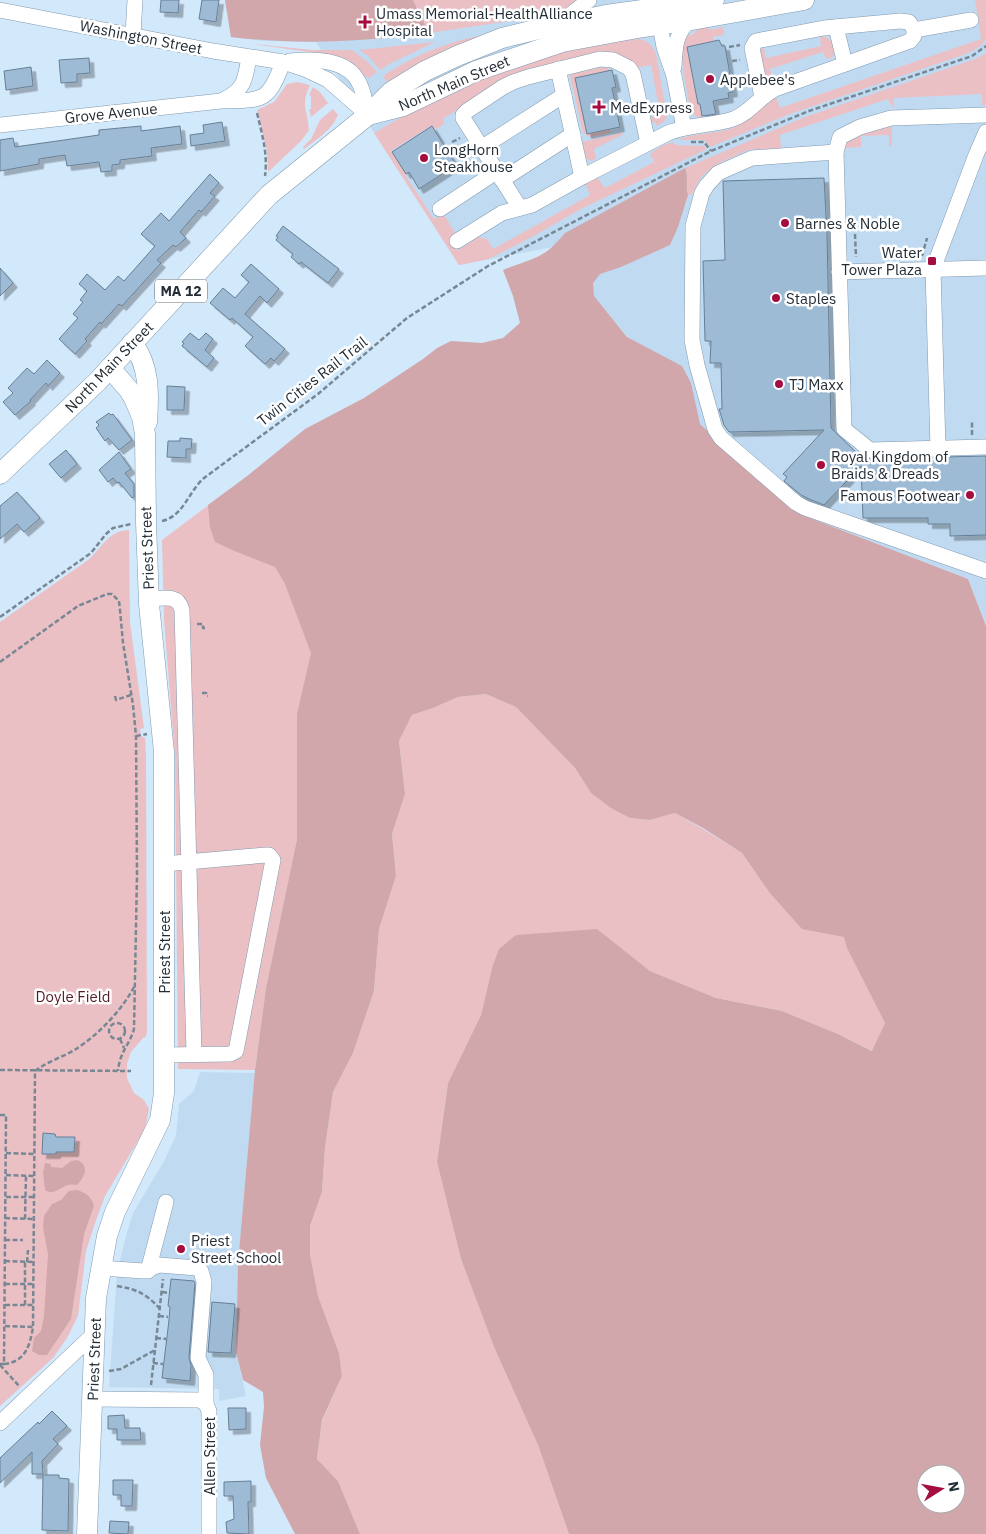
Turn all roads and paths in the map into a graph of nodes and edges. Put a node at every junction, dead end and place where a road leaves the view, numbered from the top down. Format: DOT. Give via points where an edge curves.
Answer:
graph roads {
  1 [pos="135,0"];
  2 [pos="589,0"];
  3 [pos="714,0"];
  4 [pos="804,0"];
  5 [pos="0,10"];
  6 [pos="657,11"];
  7 [pos="690,20"];
  8 [pos="971,20"];
  9 [pos="547,26"];
  10 [pos="836,27"];
  11 [pos="914,30"];
  12 [pos="133,35"];
  13 [pos="249,57"];
  14 [pos="283,62"];
  15 [pos="846,64"];
  16 [pos="558,69"];
  17 [pos="674,76"];
  18 [pos="564,95"];
  19 [pos="762,97"];
  20 [pos="221,101"];
  21 [pos="256,110"];
  22 [pos="368,115"];
  23 [pos="986,115"];
  24 [pos="0,125"];
  25 [pos="684,128"];
  26 [pos="986,132"];
  27 [pos="572,134"];
  28 [pos="648,143"];
  29 [pos="481,148"];
  30 [pos="836,152"];
  31 [pos="499,176"];
  32 [pos="582,177"];
  33 [pos="265,178"];
  34 [pos="520,208"];
  35 [pos="440,209"];
  36 [pos="855,234"];
  37 [pos="927,238"];
  38 [pos="457,242"];
  39 [pos="921,259"];
  40 [pos="488,266"];
  41 [pos="986,268"];
  42 [pos="934,269"];
  43 [pos="856,271"];
  44 [pos="839,272"];
  45 [pos="132,343"];
  46 [pos="110,368"];
  47 [pos="972,422"];
  48 [pos="145,434"];
  49 [pos="972,439"];
  50 [pos="986,447"];
  51 [pos="938,449"];
  52 [pos="2,468"];
  53 [pos="158,521"];
  54 [pos="133,524"];
  55 [pos="986,571"];
  56 [pos="149,599"];
  57 [pos="0,618"];
  58 [pos="200,624"];
  59 [pos="205,628"];
  60 [pos="0,662"];
  61 [pos="184,686"];
  62 [pos="158,689"];
  63 [pos="202,693"];
  64 [pos="131,695"];
  65 [pos="115,696"];
  66 [pos="208,696"];
  67 [pos="136,736"];
  68 [pos="155,736"];
  69 [pos="186,736"];
  70 [pos="164,798"];
  71 [pos="187,798"];
  72 [pos="189,862"];
  73 [pos="164,864"];
  74 [pos="134,986"];
  75 [pos="107,1022"];
  76 [pos="110,1026"];
  77 [pos="120,1039"];
  78 [pos="124,1048"];
  79 [pos="194,1054"];
  80 [pos="164,1055"];
  81 [pos="0,1070"];
  82 [pos="35,1070"];
  83 [pos="118,1071"];
  84 [pos="131,1072"];
  85 [pos="0,1115"];
  86 [pos="6,1153"];
  87 [pos="34,1154"];
  88 [pos="6,1175"];
  89 [pos="26,1175"];
  90 [pos="34,1176"];
  91 [pos="6,1197"];
  92 [pos="26,1197"];
  93 [pos="34,1197"];
  94 [pos="166,1202"];
  95 [pos="5,1218"];
  96 [pos="25,1218"];
  97 [pos="34,1219"];
  98 [pos="5,1240"];
  99 [pos="23,1240"];
  100 [pos="34,1252"];
  101 [pos="5,1261"];
  102 [pos="26,1262"];
  103 [pos="33,1262"];
  104 [pos="165,1265"];
  105 [pos="100,1268"];
  106 [pos="148,1271"];
  107 [pos="5,1284"];
  108 [pos="25,1284"];
  109 [pos="33,1284"];
  110 [pos="117,1286"];
  111 [pos="162,1292"];
  112 [pos="170,1292"];
  113 [pos="5,1305"];
  114 [pos="25,1305"];
  115 [pos="33,1306"];
  116 [pos="160,1309"];
  117 [pos="159,1316"];
  118 [pos="168,1317"];
  119 [pos="4,1326"];
  120 [pos="33,1328"];
  121 [pos="95,1333"];
  122 [pos="156,1338"];
  123 [pos="166,1339"];
  124 [pos="155,1350"];
  125 [pos="153,1363"];
  126 [pos="0,1364"];
  127 [pos="4,1364"];
  128 [pos="163,1364"];
  129 [pos="109,1371"];
  130 [pos="21,1388"];
  131 [pos="93,1399"];
  132 [pos="149,1400"];
  133 [pos="206,1404"];
  134 [pos="0,1423"];
  135 [pos="87,1534"];
  136 [pos="209,1534"];
  1 -- 12 [label="street"];
  2 -- 9 [label="street" via="570,15"];
  3 -- 6 [label="main road, North Main Street / MA 12"];
  4 -- 7 [label="main road, North Main Street / MA 12"];
  5 -- 12 [label="street, Washington Street"];
  6 -- 7 [label="main road, North Main Street / MA 12"];
  6 -- 9 [label="main road, North Main Street / MA 12" via="606,15"];
  6 -- 17 [label="street"];
  6 -- 22 [label="main road, North Main Street / MA 12" via="476,70 404,106"];
  7 -- 17 [label="street" via="677,38"];
  8 -- 11 [label="street"];
  9 -- 22 [label="main road, North Main Street / MA 12" via="476,47 425,71 391,92"];
  10 -- 11 [label="street" via="904,21 909,22"];
  10 -- 15 [label="street"];
  10 -- 19 [label="street" via="755,42 752,48"];
  11 -- 15 [label="street" via="910,41"];
  12 -- 13 [label="street, Washington Street"];
  13 -- 14 [label="street, Washington Street"];
  13 -- 20 [label="street, Grove Avenue" via="244,83"];
  14 -- 20 [label="street, Grove Avenue" via="274,86 262,97"];
  14 -- 22 [label="street, Washington Street" via="328,80"];
  14 -- 22 [label="street, Washington Street" via="318,60 340,65 359,82"];
  15 -- 19 [label="street" via="775,89"];
  16 -- 18 [label="street"];
  16 -- 28 [label="street" via="605,59 629,68"];
  16 -- 29 [label="street" via="513,82 467,111 464,122"];
  17 -- 25 [label="street"];
  18 -- 27 [label="street"];
  18 -- 29 [label="street"];
  19 -- 25 [label="street" via="732,120"];
  20 -- 24 [label="street, Grove Avenue"];
  21 -- 33 [label="path" via="265,147"];
  22 -- 45 [label="main road, North Main Street / MA 12" via="269,195"];
  23 -- 30 [label="street" via="891,118 840,137"];
  25 -- 28 [label="street"];
  26 -- 42 [label="street"];
  27 -- 31 [label="street"];
  27 -- 32 [label="street"];
  28 -- 32 [label="street"];
  29 -- 31 [label="street"];
  30 -- 44 [label="street"];
  30 -- 55 [label="street" via="752,158 718,173 702,193 693,226 692,340 715,428 721,438 805,508"];
  31 -- 34 [label="street"];
  31 -- 35 [label="street"];
  32 -- 34 [label="street" via="532,205"];
  34 -- 38 [label="street" via="502,213"];
  36 -- 43 [label="path"];
  37 -- 39 [label="path"];
  40 -- 53 [label="path, Twin Cities Rail Trail" via="408,318 318,394 204,478 178,513"];
  41 -- 42 [label="street"];
  42 -- 43 [label="street"];
  42 -- 51 [label="street"];
  43 -- 44 [label="street"];
  44 -- 51 [label="street" via="844,429 870,450"];
  45 -- 46 [label="main road, North Main Street / MA 12"];
  45 -- 48 [label="main road" via="142,358 146,374 148,409"];
  46 -- 48 [label="main road, Priest Street" via="134,398"];
  46 -- 52 [label="main road, North Main Street / MA 12"];
  47 -- 49 [label="path"];
  48 -- 56 [label="main road, Priest Street"];
  50 -- 51 [label="street"];
  54 -- 57 [label="path" via="114,528 91,553"];
  56 -- 61 [label="street" via="175,598 181,606"];
  56 -- 62 [label="main road, Priest Street"];
  58 -- 59 [label="path"];
  60 -- 64 [label="path" via="78,606 112,594 119,601"];
  61 -- 62 [label="street"];
  61 -- 69 [label="street"];
  62 -- 68 [label="main road, Priest Street"];
  63 -- 66 [label="path"];
  64 -- 65 [label="path" via="116,700"];
  64 -- 67 [label="path"];
  67 -- 68 [label="path"];
  67 -- 74 [label="path"];
  68 -- 69 [label="street"];
  68 -- 70 [label="main road, Priest Street"];
  69 -- 71 [label="street"];
  70 -- 71 [label="street"];
  70 -- 73 [label="main road, Priest Street"];
  71 -- 72 [label="street"];
  72 -- 73 [label="street"];
  72 -- 79 [label="street"];
  72 -- 79 [label="street" via="266,855 273,860 236,1051 230,1054"];
  73 -- 80 [label="main road, Priest Street"];
  74 -- 75 [label="path" via="128,999"];
  74 -- 78 [label="path" via="134,1029"];
  75 -- 76 [label="path"];
  75 -- 82 [label="path" via="76,1049"];
  76 -- 77 [label="path" via="111,1037"];
  76 -- 77 [label="path" via="116,1023 124,1027 124,1035"];
  77 -- 78 [label="path"];
  78 -- 83 [label="path"];
  79 -- 80 [label="street"];
  80 -- 105 [label="main road, Priest Street" via="160,1120 115,1212"];
  81 -- 82 [label="path"];
  82 -- 83 [label="path"];
  82 -- 87 [label="path"];
  83 -- 84 [label="path"];
  85 -- 86 [label="path" via="6,1115"];
  86 -- 87 [label="path"];
  86 -- 88 [label="path"];
  87 -- 90 [label="path"];
  88 -- 89 [label="path"];
  88 -- 91 [label="path"];
  89 -- 90 [label="path"];
  89 -- 92 [label="path"];
  90 -- 93 [label="path"];
  91 -- 92 [label="path"];
  91 -- 95 [label="path"];
  92 -- 93 [label="path"];
  92 -- 96 [label="path"];
  93 -- 97 [label="path"];
  94 -- 106 [label="street"];
  95 -- 96 [label="path"];
  95 -- 98 [label="path"];
  96 -- 97 [label="path"];
  97 -- 100 [label="path"];
  98 -- 99 [label="path"];
  98 -- 101 [label="path"];
  100 -- 102 [label="path" via="28,1251"];
  100 -- 103 [label="path"];
  101 -- 102 [label="path"];
  101 -- 107 [label="path"];
  102 -- 103 [label="path"];
  102 -- 108 [label="path"];
  103 -- 109 [label="path"];
  104 -- 106 [label="street" via="156,1265"];
  104 -- 111 [label="path"];
  104 -- 133 [label="street" via="197,1268 203,1276 198,1358 206,1375"];
  105 -- 106 [label="street"];
  105 -- 121 [label="main road, Priest Street"];
  107 -- 108 [label="path"];
  107 -- 113 [label="path"];
  108 -- 109 [label="path"];
  108 -- 114 [label="path"];
  109 -- 115 [label="path"];
  110 -- 116 [label="path" via="141,1291"];
  111 -- 112 [label="path"];
  111 -- 116 [label="path"];
  113 -- 114 [label="path"];
  113 -- 119 [label="path"];
  114 -- 115 [label="path"];
  115 -- 120 [label="path"];
  116 -- 117 [label="path"];
  117 -- 118 [label="path"];
  117 -- 122 [label="path"];
  119 -- 120 [label="path"];
  119 -- 127 [label="path"];
  120 -- 127 [label="path" via="26,1352 14,1362"];
  121 -- 131 [label="main road, Priest Street"];
  121 -- 134 [label="street"];
  122 -- 123 [label="path"];
  122 -- 124 [label="path"];
  124 -- 125 [label="path"];
  124 -- 129 [label="path" via="121,1369"];
  125 -- 128 [label="path"];
  125 -- 132 [label="path"];
  126 -- 127 [label="path"];
  126 -- 130 [label="path"];
  131 -- 132 [label="street, Allen Street"];
  131 -- 135 [label="main road, Priest Street"];
  132 -- 133 [label="street, Allen Street" via="200,1400"];
  133 -- 136 [label="street, Allen Street" via="209,1412"];
}
